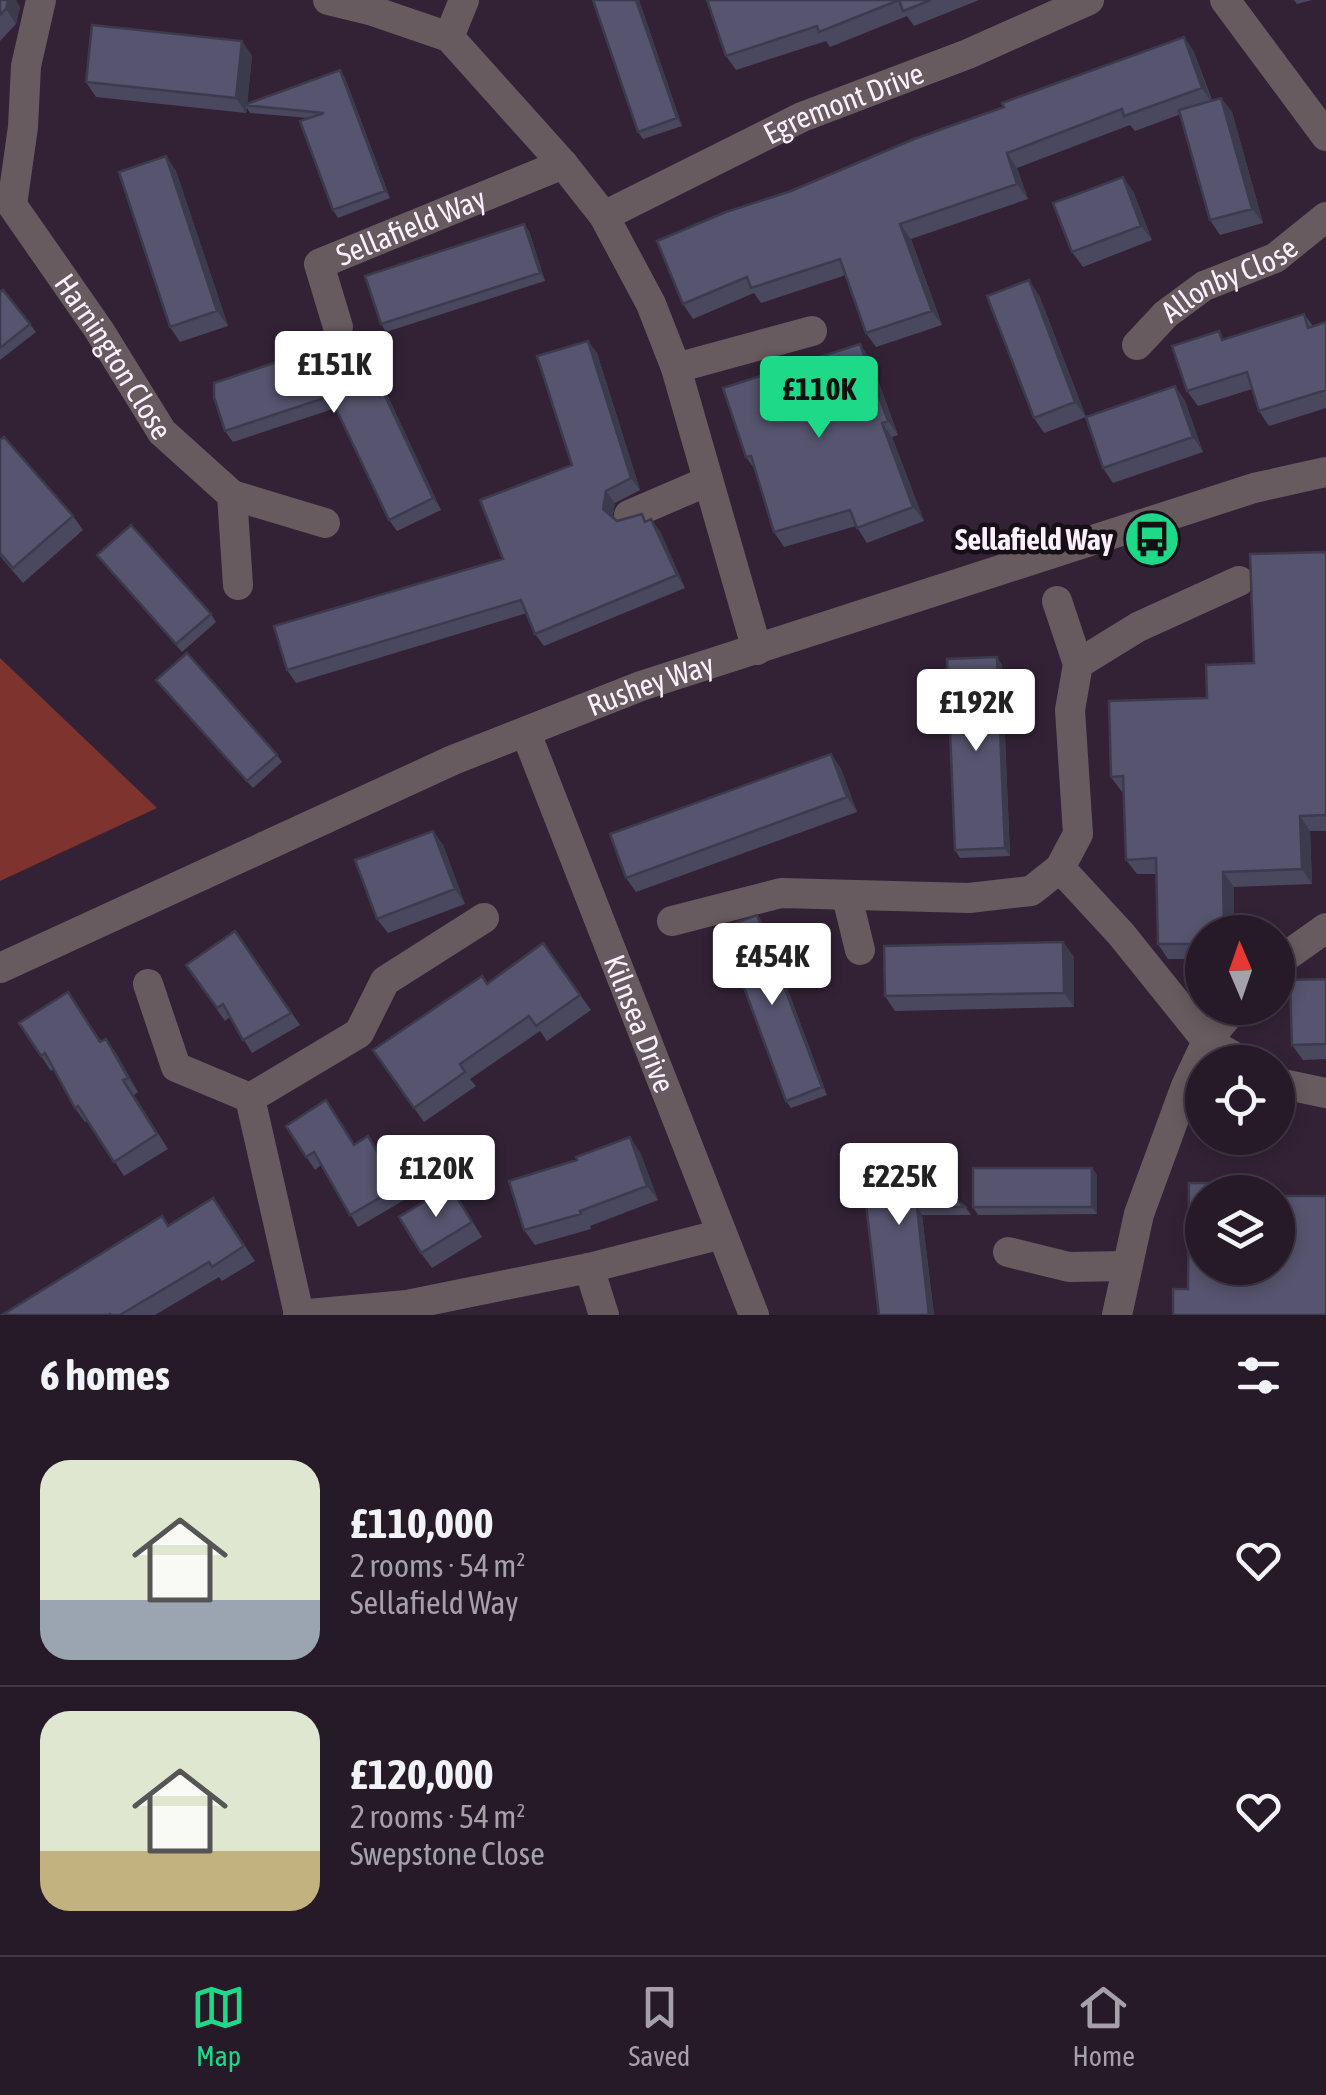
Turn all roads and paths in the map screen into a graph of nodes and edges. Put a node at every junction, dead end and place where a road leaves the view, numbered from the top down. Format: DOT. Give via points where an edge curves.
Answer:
graph roads {
  1 [pos="41,0"];
  2 [pos="328,0"];
  3 [pos="464,0"];
  4 [pos="1089,0"];
  5 [pos="1225,0"];
  6 [pos="449,37"];
  7 [pos="1326,136"];
  8 [pos="563,164"];
  9 [pos="6,209"];
  10 [pos="604,216"];
  11 [pos="1326,216"];
  12 [pos="338,327"];
  13 [pos="812,332"];
  14 [pos="1137,345"];
  15 [pos="676,368"];
  16 [pos="1326,472"];
  17 [pos="708,480"];
  18 [pos="232,495"];
  19 [pos="629,515"];
  20 [pos="325,523"];
  21 [pos="1239,581"];
  22 [pos="238,585"];
  23 [pos="1057,601"];
  24 [pos="757,650"];
  25 [pos="1078,664"];
  26 [pos="526,732"];
  27 [pos="1060,868"];
  28 [pos="847,897"];
  29 [pos="484,918"];
  30 [pos="672,920"];
  31 [pos="1326,928"];
  32 [pos="860,950"];
  33 [pos="1295,950"];
  34 [pos="0,968"];
  35 [pos="148,984"];
  36 [pos="1220,1025"];
  37 [pos="1207,1041"];
  38 [pos="1214,1045"];
  39 [pos="1295,1087"];
  40 [pos="1326,1093"];
  41 [pos="250,1098"];
  42 [pos="722,1234"];
  43 [pos="1008,1252"];
  44 [pos="1127,1266"];
  45 [pos="589,1268"];
  46 [pos="407,1310"];
  47 [pos="298,1315"];
  48 [pos="604,1315"];
  49 [pos="754,1315"];
  50 [pos="1117,1315"];
  1 -- 9 [label="street, Harnington Close"];
  2 -- 6 [label="street"];
  3 -- 6 [label="street"];
  4 -- 10 [label="street, Egremont Drive" via="802,117"];
  5 -- 7 [label="street"];
  6 -- 8 [label="street"];
  8 -- 10 [label="street"];
  8 -- 12 [label="street, Sellafield Way" via="319,264"];
  9 -- 18 [label="street, Harnington Close" via="99,330 162,432"];
  10 -- 15 [label="street"];
  11 -- 14 [label="street, Allonby Close" via="1275,258 1204,286"];
  13 -- 15 [label="street"];
  15 -- 17 [label="street"];
  16 -- 24 [label="street, Rushey Way" via="1254,488"];
  17 -- 19 [label="street"];
  17 -- 24 [label="street"];
  18 -- 20 [label="street, Harnington Close"];
  18 -- 22 [label="street"];
  21 -- 25 [label="street" via="1138,626"];
  23 -- 25 [label="street"];
  24 -- 26 [label="street, Rushey Way" via="640,686"];
  25 -- 27 [label="street" via="1070,710 1078,834"];
  26 -- 34 [label="street, Rushey Way"];
  26 -- 42 [label="street, Kilnsea Drive"];
  27 -- 28 [label="street" via="1030,891"];
  27 -- 37 [label="street"];
  28 -- 30 [label="street" via="781,893"];
  28 -- 32 [label="street"];
  29 -- 41 [label="street" via="384,981 359,1033"];
  31 -- 33 [label="street"];
  35 -- 41 [label="street" via="176,1067"];
  36 -- 37 [label="street"];
  37 -- 38 [label="street"];
  37 -- 44 [label="street" via="1139,1214"];
  39 -- 40 [label="street"];
  41 -- 47 [label="street"];
  42 -- 45 [label="street"];
  42 -- 49 [label="street, Kilnsea Drive"];
  43 -- 44 [label="street" via="1070,1267"];
  44 -- 50 [label="street"];
  45 -- 46 [label="street"];
  45 -- 48 [label="street"];
  46 -- 47 [label="street"];
}
